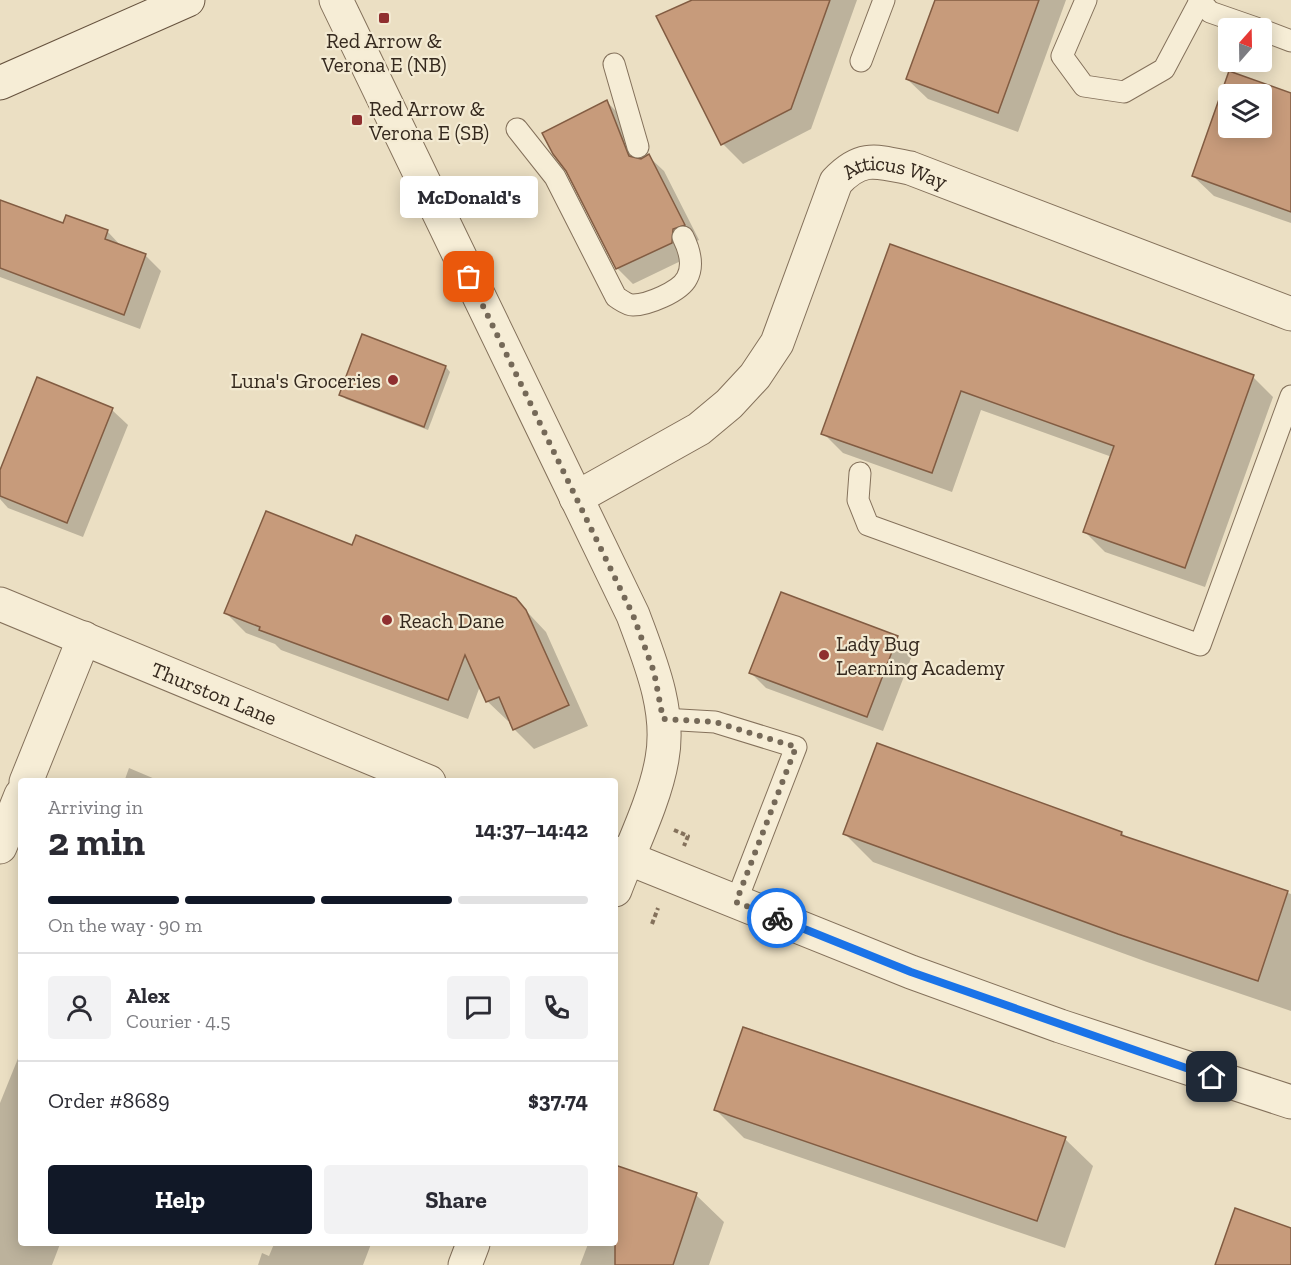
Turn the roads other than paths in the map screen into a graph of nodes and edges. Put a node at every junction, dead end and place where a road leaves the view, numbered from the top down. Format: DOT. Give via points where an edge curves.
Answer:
graph roads {
  1 [pos="188,0"];
  2 [pos="336,0"];
  3 [pos="884,0"];
  4 [pos="1086,0"];
  5 [pos="1200,1"];
  6 [pos="1227,18"];
  7 [pos="1272,34"];
  8 [pos="1291,41"];
  9 [pos="861,61"];
  10 [pos="614,64"];
  11 [pos="0,83"];
  12 [pos="517,129"];
  13 [pos="638,147"];
  14 [pos="683,237"];
  15 [pos="1291,314"];
  16 [pos="1291,396"];
  17 [pos="860,473"];
  18 [pos="576,498"];
  19 [pos="0,604"];
  20 [pos="84,638"];
  21 [pos="663,719"];
  22 [pos="28,778"];
  23 [pos="419,778"];
  24 [pos="18,802"];
  25 [pos="0,847"];
  26 [pos="621,856"];
  27 [pos="618,873"];
  28 [pos="736,902"];
  29 [pos="1291,1102"];
  30 [pos="472,1246"];
  31 [pos="465,1265"];
  1 -- 11 [label="street"];
  2 -- 18 [label="street"];
  3 -- 9 [label="lane"];
  4 -- 5 [label="lane" via="1062,56 1084,86 1124,92 1164,69"];
  5 -- 6 [label="lane" via="1210,12"];
  7 -- 8 [label="lane"];
  10 -- 13 [label="lane"];
  12 -- 14 [label="lane" via="555,177 616,297 630,305 645,304 680,287 690,266 690,252"];
  15 -- 18 [label="street, Atticus Way" via="910,168 877,161 851,166 836,182 777,344 755,376 699,429"];
  16 -- 17 [label="lane" via="1200,645 868,525 858,500"];
  18 -- 21 [label="street" via="633,615 654,672"];
  19 -- 20 [label="street, Thurston Lane"];
  20 -- 22 [label="street"];
  20 -- 23 [label="street, Thurston Lane"];
  21 -- 26 [label="street" via="662,759"];
  21 -- 28 [label="lane" via="715,722 796,747"];
  24 -- 25 [label="street"];
  26 -- 27 [label="street"];
  26 -- 28 [label="street"];
  28 -- 29 [label="street" via="911,972"];
  30 -- 31 [label="street"];
}
